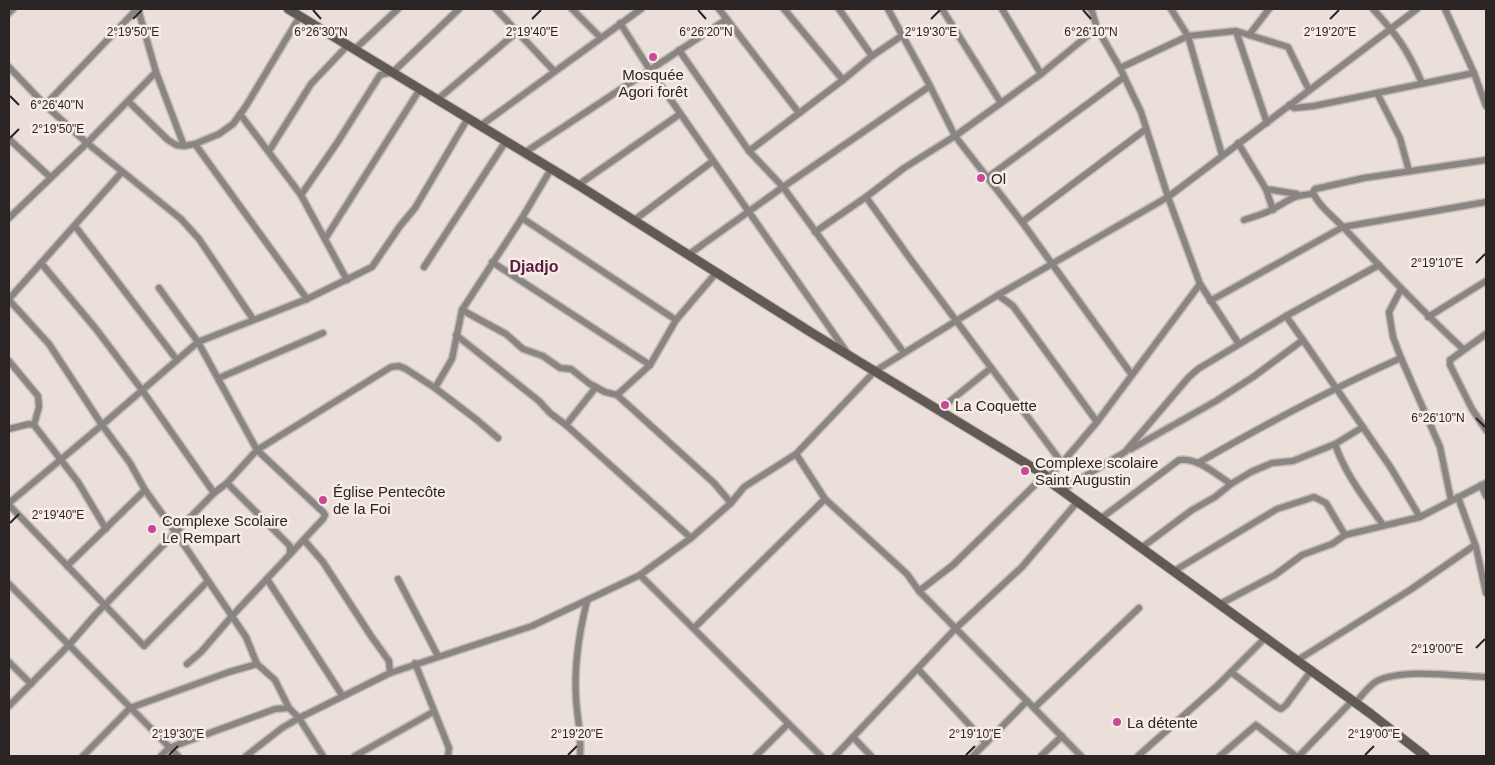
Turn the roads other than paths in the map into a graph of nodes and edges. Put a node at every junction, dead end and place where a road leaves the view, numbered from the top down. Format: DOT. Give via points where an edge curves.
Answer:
graph roads {
  1 [pos="13,9"];
  2 [pos="137,9"];
  3 [pos="288,9"];
  4 [pos="398,9"];
  5 [pos="459,9"];
  6 [pos="496,9"];
  7 [pos="572,9"];
  8 [pos="641,9"];
  9 [pos="719,9"];
  10 [pos="784,9"];
  11 [pos="839,9"];
  12 [pos="888,9"];
  13 [pos="942,9"];
  14 [pos="1002,9"];
  15 [pos="1171,9"];
  16 [pos="1269,9"];
  17 [pos="1372,9"];
  18 [pos="1417,9"];
  19 [pos="1445,9"];
  20 [pos="1092,10"];
  21 [pos="9,13"];
  22 [pos="300,16"];
  23 [pos="727,19"];
  24 [pos="620,23"];
  25 [pos="1097,28"];
  26 [pos="1391,28"];
  27 [pos="1236,31"];
  28 [pos="517,32"];
  29 [pos="903,35"];
  30 [pos="1249,35"];
  31 [pos="1188,36"];
  32 [pos="600,38"];
  33 [pos="352,47"];
  34 [pos="679,50"];
  35 [pos="872,56"];
  36 [pos="9,67"];
  37 [pos="1120,68"];
  38 [pos="650,70"];
  39 [pos="554,71"];
  40 [pos="156,72"];
  41 [pos="392,72"];
  42 [pos="1474,73"];
  43 [pos="1041,74"];
  44 [pos="1124,77"];
  45 [pos="843,80"];
  46 [pos="1422,83"];
  47 [pos="930,86"];
  48 [pos="420,88"];
  49 [pos="1309,90"];
  50 [pos="1377,93"];
  51 [pos="438,99"];
  52 [pos="128,101"];
  53 [pos="1001,104"];
  54 [pos="45,105"];
  55 [pos="1290,105"];
  56 [pos="1486,106"];
  57 [pos="799,113"];
  58 [pos="240,114"];
  59 [pos="680,114"];
  60 [pos="468,118"];
  61 [pos="1267,123"];
  62 [pos="480,126"];
  63 [pos="1146,129"];
  64 [pos="955,136"];
  65 [pos="9,139"];
  66 [pos="506,142"];
  67 [pos="86,143"];
  68 [pos="1238,143"];
  69 [pos="195,144"];
  70 [pos="184,146"];
  71 [pos="269,151"];
  72 [pos="749,151"];
  73 [pos="524,153"];
  74 [pos="1222,155"];
  75 [pos="1486,160"];
  76 [pos="713,161"];
  77 [pos="551,169"];
  78 [pos="1409,171"];
  79 [pos="122,172"];
  80 [pos="50,177"];
  81 [pos="987,178"];
  82 [pos="578,185"];
  83 [pos="783,187"];
  84 [pos="1266,189"];
  85 [pos="1313,194"];
  86 [pos="301,195"];
  87 [pos="1300,195"];
  88 [pos="866,197"];
  89 [pos="1168,197"];
  90 [pos="1486,202"];
  91 [pos="1273,210"];
  92 [pos="750,212"];
  93 [pos="9,218"];
  94 [pos="522,218"];
  95 [pos="1244,220"];
  96 [pos="634,221"];
  97 [pos="1022,222"];
  98 [pos="75,226"];
  99 [pos="1343,226"];
  100 [pos="816,232"];
  101 [pos="325,239"];
  102 [pos="688,255"];
  103 [pos="492,262"];
  104 [pos="41,263"];
  105 [pos="1052,264"];
  106 [pos="1379,265"];
  107 [pos="424,268"];
  108 [pos="716,273"];
  109 [pos="348,280"];
  110 [pos="1486,281"];
  111 [pos="1200,284"];
  112 [pos="159,288"];
  113 [pos="1401,289"];
  114 [pos="998,295"];
  115 [pos="9,299"];
  116 [pos="306,299"];
  117 [pos="1210,301"];
  118 [pos="462,310"];
  119 [pos="1286,316"];
  120 [pos="1428,317"];
  121 [pos="253,319"];
  122 [pos="676,320"];
  123 [pos="956,321"];
  124 [pos="323,333"];
  125 [pos="1486,334"];
  126 [pos="456,335"];
  127 [pos="1303,340"];
  128 [pos="198,342"];
  129 [pos="1239,344"];
  130 [pos="1463,349"];
  131 [pos="904,353"];
  132 [pos="850,357"];
  133 [pos="1401,358"];
  134 [pos="177,360"];
  135 [pos="9,361"];
  136 [pos="650,365"];
  137 [pos="991,368"];
  138 [pos="875,371"];
  139 [pos="1132,375"];
  140 [pos="219,378"];
  141 [pos="596,387"];
  142 [pos="435,388"];
  143 [pos="1336,389"];
  144 [pos="142,390"];
  145 [pos="617,395"];
  146 [pos="939,410"];
  147 [pos="1097,422"];
  148 [pos="34,425"];
  149 [pos="102,425"];
  150 [pos="566,425"];
  151 [pos="1363,427"];
  152 [pos="9,429"];
  153 [pos="1486,430"];
  154 [pos="498,438"];
  155 [pos="1335,444"];
  156 [pos="258,450"];
  157 [pos="1125,452"];
  158 [pos="796,454"];
  159 [pos="61,459"];
  160 [pos="1198,463"];
  161 [pos="1062,464"];
  162 [pos="1046,477"];
  163 [pos="227,483"];
  164 [pos="1231,484"];
  165 [pos="1484,484"];
  166 [pos="145,490"];
  167 [pos="1062,490"];
  168 [pos="214,494"];
  169 [pos="1486,496"];
  170 [pos="1458,497"];
  171 [pos="825,499"];
  172 [pos="1451,500"];
  173 [pos="1078,501"];
  174 [pos="731,503"];
  175 [pos="9,504"];
  176 [pos="1420,517"];
  177 [pos="1100,519"];
  178 [pos="1383,525"];
  179 [pos="106,529"];
  180 [pos="176,533"];
  181 [pos="1345,535"];
  182 [pos="691,538"];
  183 [pos="304,540"];
  184 [pos="1475,545"];
  185 [pos="1141,548"];
  186 [pos="290,554"];
  187 [pos="67,566"];
  188 [pos="1174,571"];
  189 [pos="640,575"];
  190 [pos="267,579"];
  191 [pos="398,579"];
  192 [pos="208,582"];
  193 [pos="9,584"];
  194 [pos="919,592"];
  195 [pos="1486,594"];
  196 [pos="587,601"];
  197 [pos="1220,604"];
  198 [pos="104,606"];
  199 [pos="1139,608"];
  200 [pos="232,616"];
  201 [pos="694,628"];
  202 [pos="956,630"];
  203 [pos="1265,638"];
  204 [pos="69,645"];
  205 [pos="438,656"];
  206 [pos="1296,661"];
  207 [pos="9,662"];
  208 [pos="415,663"];
  209 [pos="188,664"];
  210 [pos="257,664"];
  211 [pos="918,669"];
  212 [pos="1311,671"];
  213 [pos="1231,672"];
  214 [pos="390,673"];
  215 [pos="1486,677"];
  216 [pos="31,684"];
  217 [pos="342,695"];
  218 [pos="1027,701"];
  219 [pos="1353,702"];
  220 [pos="9,706"];
  221 [pos="130,708"];
  222 [pos="289,708"];
  223 [pos="1034,708"];
  224 [pos="433,712"];
  225 [pos="299,718"];
  226 [pos="788,724"];
  227 [pos="1062,736"];
  228 [pos="853,737"];
  229 [pos="986,743"];
  230 [pos="169,748"];
  231 [pos="256,754"];
  232 [pos="83,756"];
  233 [pos="161,756"];
  234 [pos="178,756"];
  235 [pos="246,756"];
  236 [pos="323,756"];
  237 [pos="355,756"];
  238 [pos="448,756"];
  239 [pos="580,756"];
  240 [pos="756,756"];
  241 [pos="821,756"];
  242 [pos="835,756"];
  243 [pos="871,756"];
  244 [pos="973,756"];
  245 [pos="1041,756"];
  246 [pos="1082,756"];
  247 [pos="1138,756"];
  248 [pos="1220,756"];
  249 [pos="1298,756"];
  250 [pos="1425,756"];
  1 -- 21 [label="street"];
  2 -- 40 [label="street"];
  2 -- 54 [label="street"];
  3 -- 22 [label="main road"];
  4 -- 33 [label="street"];
  5 -- 41 [label="street"];
  6 -- 28 [label="street"];
  7 -- 32 [label="street"];
  8 -- 24 [label="street"];
  9 -- 23 [label="street"];
  10 -- 45 [label="street"];
  11 -- 35 [label="street"];
  12 -- 29 [label="street"];
  13 -- 53 [label="street"];
  14 -- 43 [label="street"];
  15 -- 31 [label="street"];
  16 -- 30 [label="street"];
  17 -- 26 [label="street"];
  18 -- 26 [label="street"];
  19 -- 42 [label="street"];
  20 -- 25 [label="street"];
  22 -- 33 [label="main road"];
  22 -- 58 [label="street"];
  23 -- 34 [label="street"];
  23 -- 57 [label="street"];
  24 -- 32 [label="street"];
  24 -- 38 [label="street"];
  25 -- 37 [label="street"];
  25 -- 43 [label="street"];
  26 -- 46 [label="street" via="1412,58"];
  26 -- 49 [label="street"];
  27 -- 30 [label="street"];
  27 -- 31 [label="street"];
  27 -- 61 [label="street"];
  28 -- 39 [label="street"];
  28 -- 51 [label="street"];
  29 -- 35 [label="street"];
  29 -- 47 [label="street"];
  30 -- 49 [label="street" via="1288,47"];
  31 -- 37 [label="street"];
  31 -- 74 [label="street"];
  32 -- 39 [label="street"];
  33 -- 41 [label="main road"];
  33 -- 71 [label="street" via="311,84"];
  34 -- 38 [label="street"];
  34 -- 72 [label="street"];
  35 -- 45 [label="street"];
  36 -- 54 [label="street"];
  37 -- 44 [label="street"];
  38 -- 59 [label="street"];
  38 -- 73 [label="street"];
  39 -- 62 [label="street"];
  40 -- 52 [label="street"];
  40 -- 70 [label="street"];
  41 -- 48 [label="main road"];
  41 -- 86 [label="street" via="380,75"];
  42 -- 46 [label="street"];
  42 -- 56 [label="street"];
  43 -- 53 [label="street"];
  44 -- 63 [label="street"];
  44 -- 81 [label="street"];
  45 -- 57 [label="street"];
  46 -- 50 [label="street"];
  47 -- 64 [label="street"];
  47 -- 83 [label="street"];
  48 -- 51 [label="main road"];
  48 -- 101 [label="street"];
  49 -- 55 [label="street"];
  50 -- 55 [label="street" via="1303,108"];
  50 -- 78 [label="street" via="1400,138"];
  51 -- 60 [label="main road"];
  52 -- 67 [label="street"];
  52 -- 70 [label="street" via="168,140"];
  53 -- 64 [label="street"];
  54 -- 67 [label="street"];
  55 -- 61 [label="street"];
  57 -- 72 [label="street"];
  58 -- 69 [label="street" via="226,130"];
  58 -- 71 [label="street"];
  59 -- 76 [label="street"];
  59 -- 82 [label="street"];
  60 -- 62 [label="main road"];
  60 -- 109 [label="street" via="415,208 376,262"];
  61 -- 68 [label="street"];
  62 -- 66 [label="main road"];
  63 -- 89 [label="street"];
  63 -- 97 [label="street"];
  64 -- 81 [label="street"];
  64 -- 88 [label="street"];
  65 -- 80 [label="street"];
  66 -- 73 [label="main road"];
  66 -- 107 [label="street"];
  67 -- 79 [label="street"];
  67 -- 80 [label="street"];
  68 -- 74 [label="street"];
  68 -- 84 [label="street"];
  69 -- 70 [label="street"];
  69 -- 116 [label="street"];
  71 -- 86 [label="street"];
  72 -- 83 [label="street"];
  73 -- 77 [label="main road"];
  74 -- 89 [label="street"];
  75 -- 78 [label="street"];
  76 -- 92 [label="street"];
  76 -- 96 [label="street"];
  77 -- 82 [label="main road"];
  77 -- 94 [label="street"];
  78 -- 85 [label="street" via="1316,189"];
  79 -- 98 [label="street"];
  79 -- 121 [label="street" via="182,219"];
  80 -- 93 [label="street"];
  81 -- 97 [label="street"];
  82 -- 96 [label="main road"];
  83 -- 92 [label="street"];
  83 -- 100 [label="street"];
  84 -- 87 [label="street"];
  84 -- 91 [label="street"];
  85 -- 87 [label="street"];
  85 -- 99 [label="street"];
  86 -- 101 [label="street"];
  87 -- 91 [label="street"];
  88 -- 100 [label="street"];
  88 -- 123 [label="street"];
  89 -- 105 [label="street"];
  89 -- 111 [label="street"];
  90 -- 99 [label="street"];
  91 -- 95 [label="street"];
  92 -- 102 [label="street"];
  92 -- 132 [label="street"];
  94 -- 103 [label="street"];
  94 -- 122 [label="street"];
  96 -- 102 [label="main road"];
  97 -- 105 [label="street"];
  98 -- 104 [label="street"];
  98 -- 134 [label="street"];
  99 -- 106 [label="street"];
  99 -- 117 [label="street"];
  100 -- 131 [label="street"];
  101 -- 109 [label="street"];
  102 -- 108 [label="main road"];
  103 -- 118 [label="street"];
  103 -- 136 [label="street"];
  104 -- 115 [label="street"];
  104 -- 144 [label="street"];
  105 -- 114 [label="street"];
  105 -- 139 [label="street"];
  106 -- 113 [label="street"];
  106 -- 119 [label="street"];
  108 -- 122 [label="street"];
  108 -- 132 [label="main road"];
  109 -- 116 [label="street"];
  110 -- 120 [label="street"];
  111 -- 117 [label="street"];
  111 -- 139 [label="street"];
  112 -- 128 [label="street"];
  113 -- 120 [label="street"];
  113 -- 133 [label="street" via="1389,312"];
  114 -- 123 [label="street"];
  114 -- 147 [label="street" via="1013,306"];
  115 -- 149 [label="street" via="50,344"];
  116 -- 121 [label="street"];
  117 -- 129 [label="street"];
  118 -- 126 [label="street"];
  118 -- 141 [label="street" via="506,334 523,349 543,356 560,368 571,369"];
  119 -- 127 [label="street"];
  119 -- 129 [label="street"];
  120 -- 130 [label="street"];
  121 -- 128 [label="street"];
  122 -- 136 [label="street"];
  123 -- 131 [label="street"];
  123 -- 137 [label="street"];
  124 -- 140 [label="street"];
  125 -- 130 [label="street"];
  126 -- 142 [label="street" via="452,359"];
  126 -- 150 [label="street"];
  127 -- 143 [label="street"];
  127 -- 157 [label="street" via="1216,401"];
  128 -- 134 [label="street"];
  128 -- 140 [label="street"];
  129 -- 157 [label="street" via="1188,378"];
  130 -- 153 [label="street" via="1452,357 1450,365"];
  131 -- 138 [label="street"];
  132 -- 138 [label="main road"];
  133 -- 143 [label="street"];
  133 -- 172 [label="street" via="1440,447"];
  134 -- 144 [label="street"];
  135 -- 148 [label="street" via="38,396"];
  136 -- 145 [label="street"];
  137 -- 146 [label="street"];
  137 -- 161 [label="street"];
  138 -- 146 [label="main road"];
  138 -- 158 [label="street"];
  139 -- 147 [label="street"];
  140 -- 156 [label="street"];
  141 -- 145 [label="street"];
  141 -- 150 [label="street"];
  142 -- 154 [label="street"];
  142 -- 156 [label="street" via="406,369 391,367"];
  143 -- 151 [label="street"];
  143 -- 160 [label="street"];
  144 -- 149 [label="street"];
  144 -- 168 [label="street"];
  145 -- 174 [label="street" via="714,483"];
  146 -- 162 [label="main road"];
  147 -- 161 [label="street"];
  148 -- 152 [label="street"];
  148 -- 159 [label="street"];
  149 -- 159 [label="street"];
  149 -- 166 [label="street" via="130,462"];
  150 -- 182 [label="street"];
  151 -- 155 [label="street"];
  151 -- 176 [label="street"];
  155 -- 164 [label="street" via="1293,461 1272,463"];
  155 -- 178 [label="street" via="1348,475"];
  156 -- 163 [label="street"];
  156 -- 183 [label="street" via="325,515"];
  157 -- 167 [label="street"];
  158 -- 171 [label="street"];
  158 -- 174 [label="street" via="744,486"];
  159 -- 175 [label="street"];
  159 -- 179 [label="street"];
  160 -- 164 [label="street"];
  160 -- 177 [label="street" via="1179,460"];
  161 -- 162 [label="street"];
  162 -- 167 [label="main road"];
  162 -- 194 [label="street" via="953,565"];
  163 -- 168 [label="street"];
  163 -- 186 [label="street" via="290,546"];
  164 -- 185 [label="street"];
  165 -- 169 [label="street"];
  165 -- 170 [label="street"];
  166 -- 179 [label="street"];
  166 -- 180 [label="street"];
  167 -- 173 [label="main road"];
  168 -- 180 [label="street"];
  170 -- 172 [label="street"];
  170 -- 184 [label="street"];
  171 -- 194 [label="street" via="907,574"];
  171 -- 201 [label="street"];
  172 -- 176 [label="street"];
  173 -- 177 [label="main road"];
  173 -- 202 [label="street" via="1022,567"];
  174 -- 182 [label="street"];
  175 -- 187 [label="street"];
  176 -- 178 [label="street"];
  177 -- 185 [label="main road"];
  178 -- 181 [label="street"];
  179 -- 187 [label="street"];
  180 -- 192 [label="street"];
  180 -- 198 [label="street"];
  181 -- 188 [label="street" via="1326,503 1314,497 1277,510"];
  181 -- 197 [label="street" via="1332,544 1302,555 1274,575"];
  182 -- 189 [label="street"];
  183 -- 186 [label="street"];
  183 -- 214 [label="street" via="323,562 389,661"];
  184 -- 195 [label="street"];
  184 -- 206 [label="street"];
  185 -- 188 [label="main road"];
  186 -- 190 [label="street"];
  187 -- 198 [label="street"];
  188 -- 197 [label="main road"];
  189 -- 196 [label="street"];
  189 -- 201 [label="street"];
  190 -- 200 [label="street"];
  190 -- 217 [label="street"];
  191 -- 205 [label="street"];
  192 -- 198 [label="street" via="144,646"];
  192 -- 200 [label="street"];
  193 -- 204 [label="street"];
  194 -- 202 [label="street"];
  196 -- 205 [label="street" via="532,626"];
  196 -- 239 [label="street" via="576,655 576,697 582,739"];
  197 -- 203 [label="main road"];
  198 -- 204 [label="street"];
  199 -- 223 [label="street"];
  200 -- 209 [label="street"];
  200 -- 210 [label="street" via="246,637"];
  201 -- 226 [label="street"];
  202 -- 211 [label="street"];
  202 -- 218 [label="street"];
  203 -- 206 [label="main road"];
  203 -- 213 [label="street"];
  204 -- 216 [label="street"];
  204 -- 221 [label="street"];
  205 -- 208 [label="street"];
  206 -- 212 [label="main road"];
  207 -- 216 [label="street"];
  208 -- 214 [label="street"];
  208 -- 224 [label="street"];
  210 -- 221 [label="street"];
  210 -- 222 [label="street" via="275,680"];
  211 -- 228 [label="street"];
  211 -- 229 [label="street"];
  212 -- 213 [label="street" via="1281,709"];
  212 -- 219 [label="main road"];
  213 -- 247 [label="street"];
  214 -- 217 [label="street"];
  215 -- 219 [label="street" via="1397,676 1376,682"];
  216 -- 220 [label="street"];
  217 -- 225 [label="street"];
  218 -- 223 [label="street"];
  218 -- 229 [label="street"];
  219 -- 249 [label="street"];
  219 -- 250 [label="main road"];
  221 -- 230 [label="street"];
  221 -- 232 [label="street"];
  222 -- 225 [label="street"];
  222 -- 230 [label="street" via="275,709"];
  223 -- 227 [label="street"];
  224 -- 237 [label="street"];
  224 -- 238 [label="street" via="449,748"];
  225 -- 231 [label="street" via="282,728"];
  225 -- 236 [label="street"];
  226 -- 240 [label="street"];
  226 -- 241 [label="street"];
  227 -- 245 [label="street"];
  227 -- 246 [label="street"];
  228 -- 242 [label="street"];
  228 -- 243 [label="street"];
  229 -- 244 [label="street"];
  230 -- 233 [label="street"];
  230 -- 234 [label="street"];
  231 -- 235 [label="street"];
  248 -- 249 [label="street" via="1256,725"];
}
